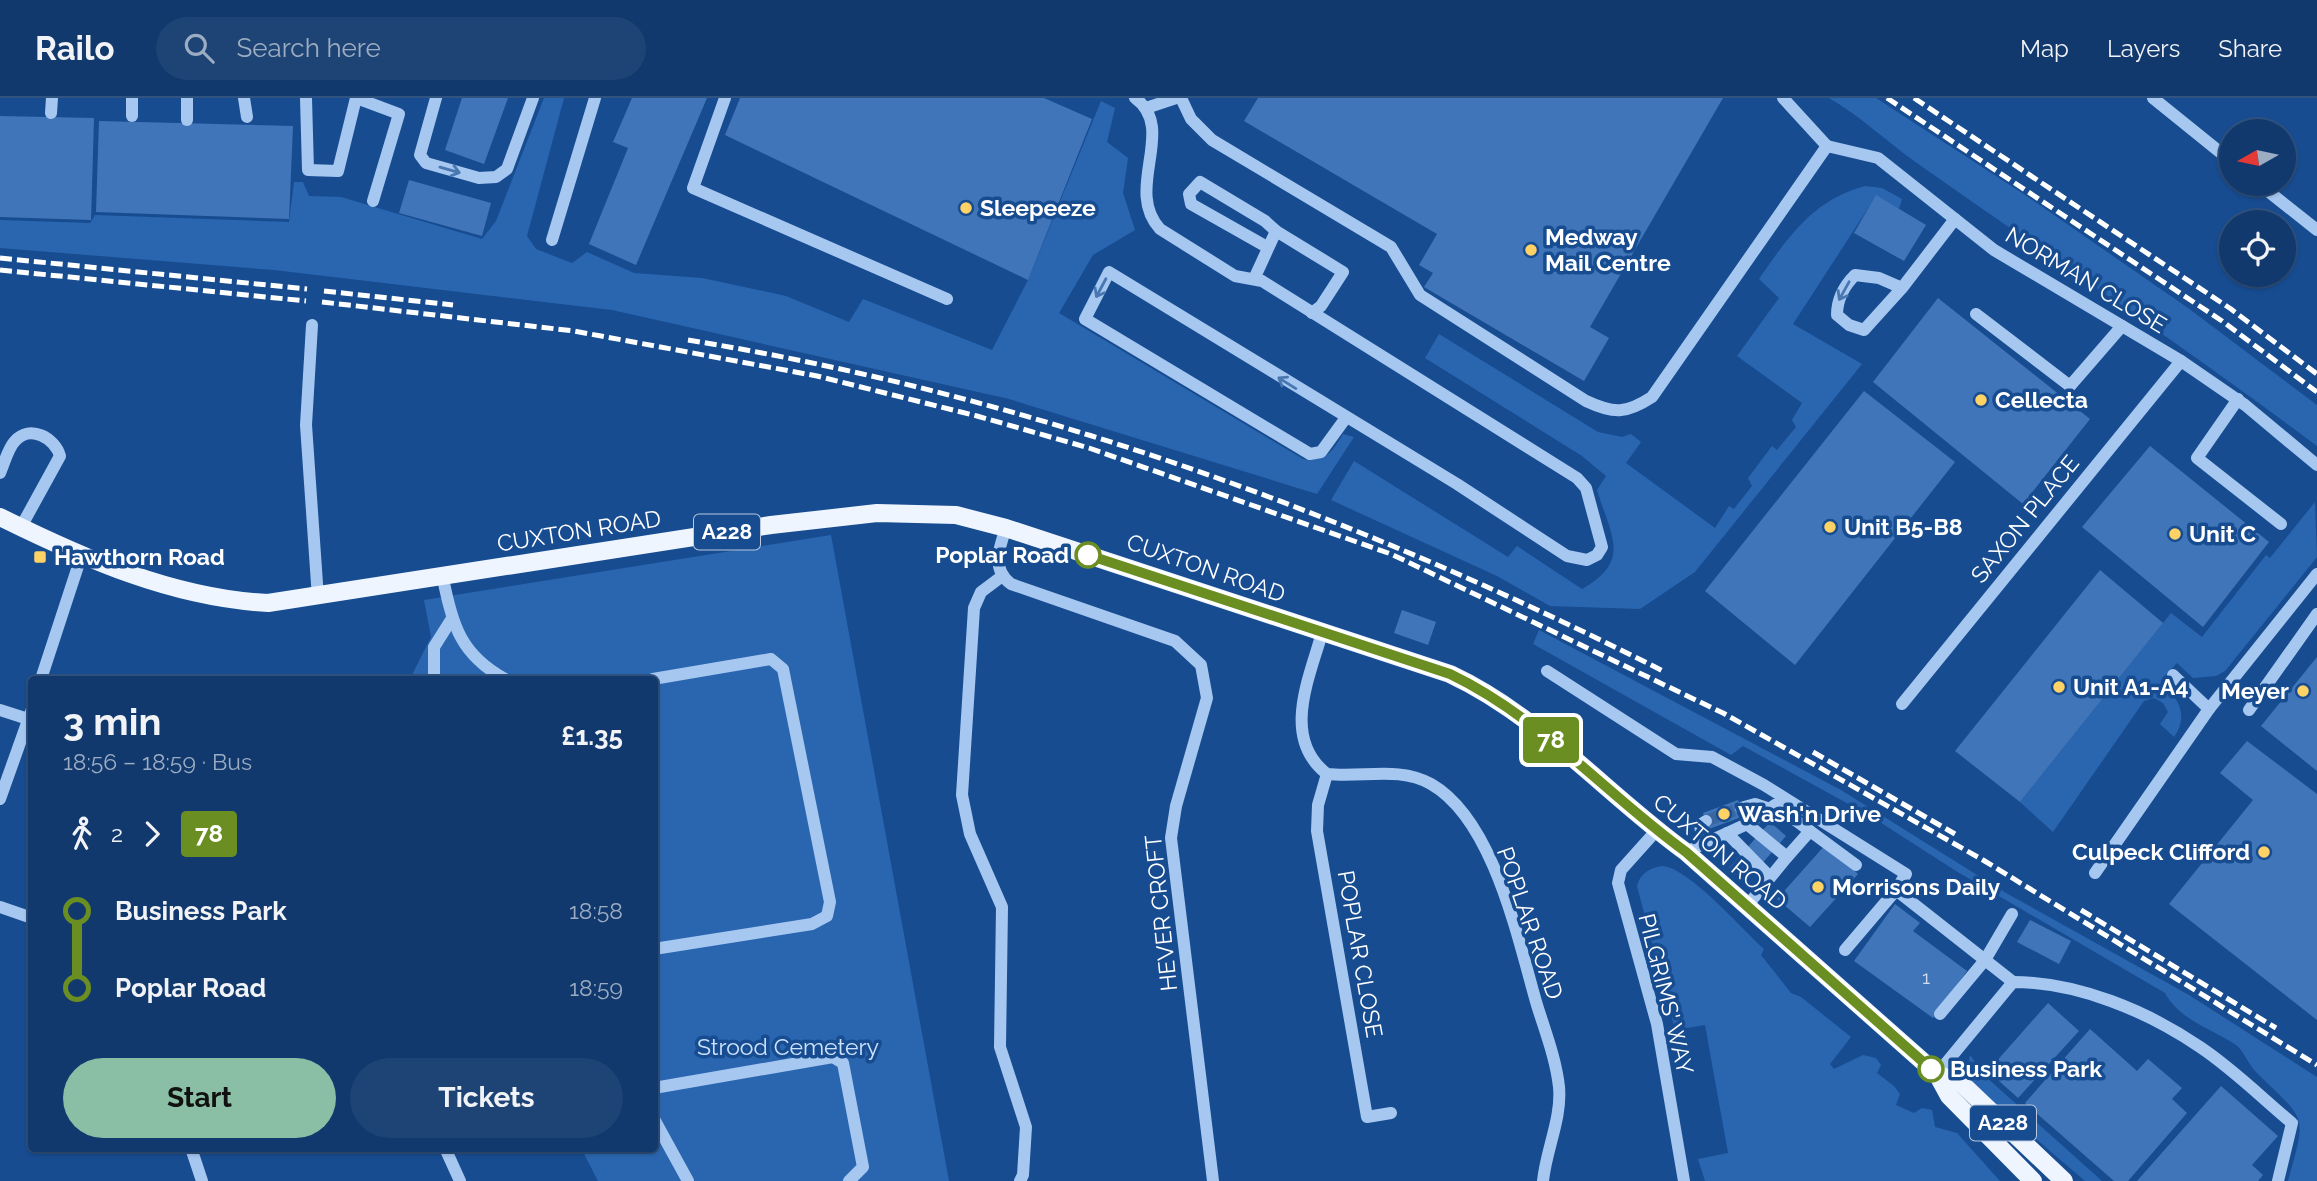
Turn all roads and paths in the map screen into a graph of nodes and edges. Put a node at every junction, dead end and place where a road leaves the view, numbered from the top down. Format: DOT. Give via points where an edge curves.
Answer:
graph roads {
  1 [pos="52,98"];
  2 [pos="132,98"];
  3 [pos="187,98"];
  4 [pos="244,98"];
  5 [pos="306,98"];
  6 [pos="356,98"];
  7 [pos="436,98"];
  8 [pos="533,98"];
  9 [pos="595,98"];
  10 [pos="725,98"];
  11 [pos="1135,98"];
  12 [pos="1179,98"];
  13 [pos="1783,98"];
  14 [pos="2153,98"];
  15 [pos="1146,108"];
  16 [pos="51,113"];
  17 [pos="132,116"];
  18 [pos="247,117"];
  19 [pos="187,120"];
  20 [pos="1827,146"];
  21 [pos="2219,151"];
  22 [pos="2274,196"];
  23 [pos="373,201"];
  24 [pos="1955,219"];
  25 [pos="2317,230"];
  26 [pos="1276,231"];
  27 [pos="552,240"];
  28 [pos="1267,247"];
  29 [pos="1254,279"];
  30 [pos="1902,288"];
  31 [pos="947,299"];
  32 [pos="1312,313"];
  33 [pos="1976,314"];
  34 [pos="312,325"];
  35 [pos="2122,326"];
  36 [pos="2181,360"];
  37 [pos="2238,399"];
  38 [pos="1345,419"];
  39 [pos="2317,465"];
  40 [pos="0,473"];
  41 [pos="0,517"];
  42 [pos="2281,524"];
  43 [pos="21,527"];
  44 [pos="1006,528"];
  45 [pos="81,557"];
  46 [pos="2317,575"];
  47 [pos="1001,577"];
  48 [pos="443,578"];
  49 [pos="318,598"];
  50 [pos="2317,614"];
  51 [pos="451,620"];
  52 [pos="1322,633"];
  53 [pos="1547,671"];
  54 [pos="2173,674"];
  55 [pos="42,676"];
  56 [pos="434,676"];
  57 [pos="500,676"];
  58 [pos="658,678"];
  59 [pos="1902,704"];
  60 [pos="2209,709"];
  61 [pos="2249,709"];
  62 [pos="0,710"];
  63 [pos="28,714"];
  64 [pos="28,720"];
  65 [pos="1327,774"];
  66 [pos="0,799"];
  67 [pos="1741,808"];
  68 [pos="1770,809"];
  69 [pos="1706,821"];
  70 [pos="1747,824"];
  71 [pos="1656,831"];
  72 [pos="1810,831"];
  73 [pos="1727,833"];
  74 [pos="1703,844"];
  75 [pos="1686,852"];
  76 [pos="1787,857"];
  77 [pos="1856,865"];
  78 [pos="2095,873"];
  79 [pos="1770,877"];
  80 [pos="1896,890"];
  81 [pos="1747,905"];
  82 [pos="0,907"];
  83 [pos="2012,914"];
  84 [pos="28,917"];
  85 [pos="658,948"];
  86 [pos="1845,950"];
  87 [pos="1984,960"];
  88 [pos="2013,982"];
  89 [pos="1940,1014"];
  90 [pos="1937,1074"];
  91 [pos="658,1087"];
  92 [pos="1391,1113"];
  93 [pos="658,1126"];
  94 [pos="192,1152"];
  95 [pos="447,1152"];
  96 [pos="202,1181"];
  97 [pos="460,1181"];
  98 [pos="688,1181"];
  99 [pos="849,1181"];
  100 [pos="1020,1181"];
  101 [pos="1213,1181"];
  102 [pos="1544,1181"];
  103 [pos="1684,1181"];
  104 [pos="2033,1181"];
  105 [pos="2064,1181"];
  106 [pos="2278,1181"];
  1 -- 16 [label="street"];
  2 -- 17 [label="street"];
  3 -- 19 [label="street"];
  4 -- 18 [label="street"];
  5 -- 6 [label="street" via="308,170 338,171"];
  6 -- 23 [label="street" via="400,114"];
  7 -- 8 [label="street, one-way" via="420,155 426,163 479,178 496,177 507,169"];
  9 -- 27 [label="street"];
  10 -- 31 [label="street" via="693,188"];
  11 -- 15 [label="street"];
  12 -- 15 [label="street"];
  12 -- 20 [label="street" via="1212,141 1391,247 1420,295 1607,411 1633,409 1652,397"];
  13 -- 20 [label="street"];
  14 -- 21 [label="street"];
  15 -- 29 [label="street" via="1153,131 1145,191 1152,218 1164,232 1235,276"];
  20 -- 24 [label="street, NORMAN CLOSE" via="1878,158"];
  22 -- 25 [label="street"];
  24 -- 30 [label="street"];
  24 -- 35 [label="street, NORMAN CLOSE" via="1994,250"];
  26 -- 28 [label="street"];
  26 -- 28 [label="street" via="1202,183 1197,182 1189,194 1191,204"];
  26 -- 32 [label="street" via="1342,272"];
  28 -- 29 [label="street"];
  29 -- 32 [label="street"];
  30 -- 30 [label="street, one-way" via="1856,275 1842,294 1837,315 1849,326 1864,330"];
  32 -- 38 [label="street" via="1579,479 1586,488 1602,547 1587,560 1567,556"];
  33 -- 35 [label="street" via="2070,386"];
  34 -- 49 [label="street" via="306,425"];
  35 -- 36 [label="street, NORMAN CLOSE"];
  36 -- 37 [label="street, NORMAN CLOSE"];
  36 -- 59 [label="street, SAXON PLACE"];
  37 -- 39 [label="street, NORMAN CLOSE"];
  37 -- 42 [label="street" via="2197,458"];
  38 -- 38 [label="street, one-way" via="1109,272 1085,318 1310,454 1321,452"];
  40 -- 43 [label="street" via="15,441 28,433 43,434 57,446 60,456"];
  41 -- 43 [label="main road, CUXTON ROAD / A228"];
  43 -- 45 [label="main road, CUXTON ROAD / A228"];
  44 -- 47 [label="street" via="998,555"];
  44 -- 48 [label="main road, CUXTON ROAD / A228" via="956,515 877,513 771,525"];
  44 -- 52 [label="main road, CUXTON ROAD / A228"];
  45 -- 49 [label="main road, CUXTON ROAD / A228" via="225,601"];
  45 -- 55 [label="street"];
  46 -- 60 [label="street"];
  47 -- 100 [label="street" via="981,593 974,608 962,795 970,834 1002,906 1000,1047 1026,1127"];
  47 -- 101 [label="street, HEVER CROFT" via="1175,641 1201,665 1207,698 1171,838"];
  48 -- 49 [label="main road, CUXTON ROAD / A228"];
  48 -- 51 [label="street"];
  50 -- 61 [label="street"];
  51 -- 56 [label="street" via="434,647"];
  51 -- 57 [label="street" via="465,646"];
  52 -- 65 [label="street" via="1300,723 1310,752"];
  52 -- 71 [label="main road, CUXTON ROAD / A228" via="1450,674 1488,692 1539,729"];
  53 -- 80 [label="street" via="1676,754 1712,757 1857,842 1906,874"];
  54 -- 60 [label="street"];
  58 -- 85 [label="street" via="771,659 783,670 830,902 827,916 812,924"];
  60 -- 78 [label="street"];
  62 -- 63 [label="street"];
  64 -- 66 [label="street"];
  65 -- 92 [label="street, POPLAR CLOSE" via="1318,804 1317,831 1367,1117"];
  65 -- 102 [label="street, POPLAR ROAD" via="1411,775 1450,797 1480,842 1515,928 1556,1072 1558,1104"];
  67 -- 68 [label="street" via="1755,804"];
  68 -- 70 [label="street"];
  68 -- 72 [label="street" via="1775,805"];
  69 -- 74 [label="street" via="1699,831"];
  70 -- 73 [label="street"];
  70 -- 76 [label="street"];
  71 -- 75 [label="main road, CUXTON ROAD / A228"];
  71 -- 103 [label="street, PILGRIMS' WAY" via="1621,870 1618,887 1657,1024"];
  72 -- 76 [label="street"];
  72 -- 77 [label="street"];
  73 -- 74 [label="street"];
  73 -- 79 [label="street"];
  74 -- 75 [label="street"];
  75 -- 81 [label="main road, CUXTON ROAD / A228"];
  76 -- 79 [label="street"];
  79 -- 81 [label="street"];
  80 -- 86 [label="street"];
  80 -- 87 [label="street"];
  81 -- 90 [label="main road, CUXTON ROAD / A228"];
  82 -- 84 [label="street"];
  83 -- 87 [label="street"];
  87 -- 88 [label="street"];
  87 -- 89 [label="street"];
  88 -- 90 [label="street"];
  88 -- 106 [label="street" via="2040,982 2080,991 2131,1010 2200,1047 2292,1123"];
  90 -- 104 [label="main road, CUXTON ROAD / A228" via="1949,1096"];
  90 -- 105 [label="main road, CUXTON ROAD / A228" via="1962,1084"];
  91 -- 99 [label="street" via="833,1057 843,1063 863,1167"];
  93 -- 98 [label="street"];
  94 -- 96 [label="street"];
  95 -- 97 [label="street"];
}
